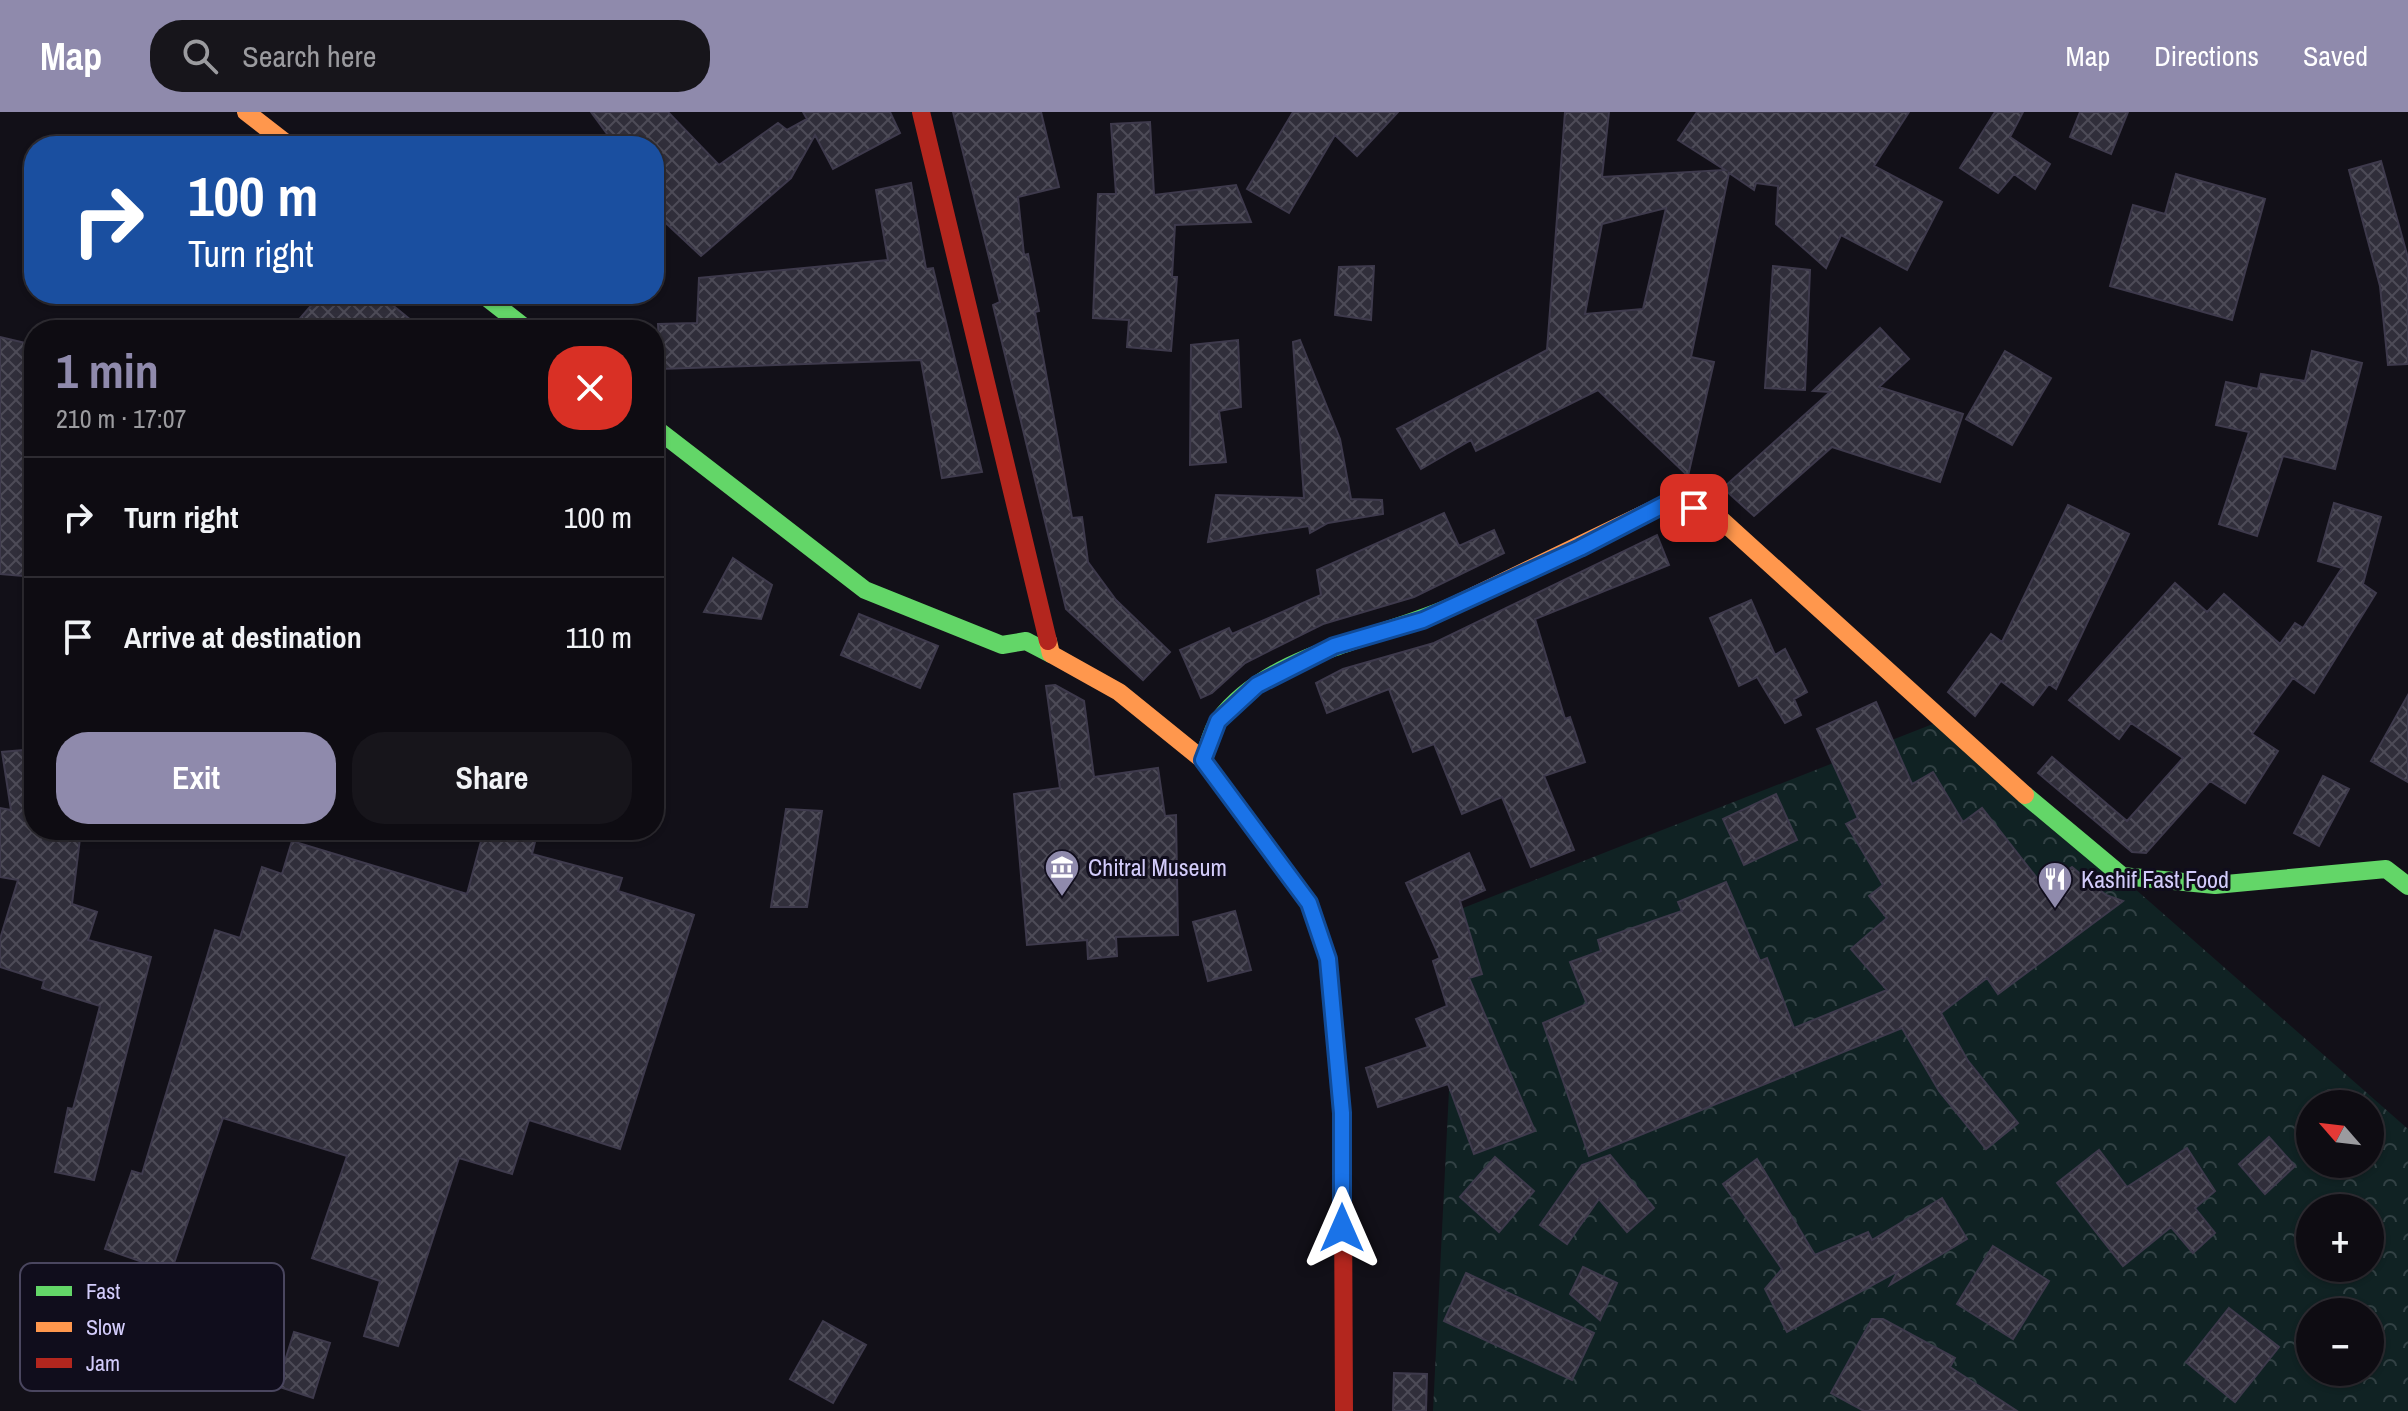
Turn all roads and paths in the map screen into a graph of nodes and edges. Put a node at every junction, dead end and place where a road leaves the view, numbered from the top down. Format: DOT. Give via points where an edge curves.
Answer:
graph roads {
  1 [pos="246,112"];
  2 [pos="921,112"];
  3 [pos="277,136"];
  4 [pos="495,304"];
  5 [pos="515,320"];
  6 [pos="664,435"];
  7 [pos="1051,654"];
  8 [pos="1203,760"];
  9 [pos="2408,886"];
  10 [pos="1344,1411"];
  1 -- 3 [label="street"];
  2 -- 7 [label="street"];
  4 -- 5 [label="street"];
  6 -- 7 [label="street" via="865,590 1002,645 1026,641"];
  7 -- 8 [label="street" via="1119,692"];
  8 -- 9 [label="street" via="1218,721 1257,685 1334,646 1423,620 1671,501 1717,516 2048,816 2122,876 2215,885 2386,869"];
  8 -- 10 [label="street" via="1309,903 1328,959 1342,1113"];
}
